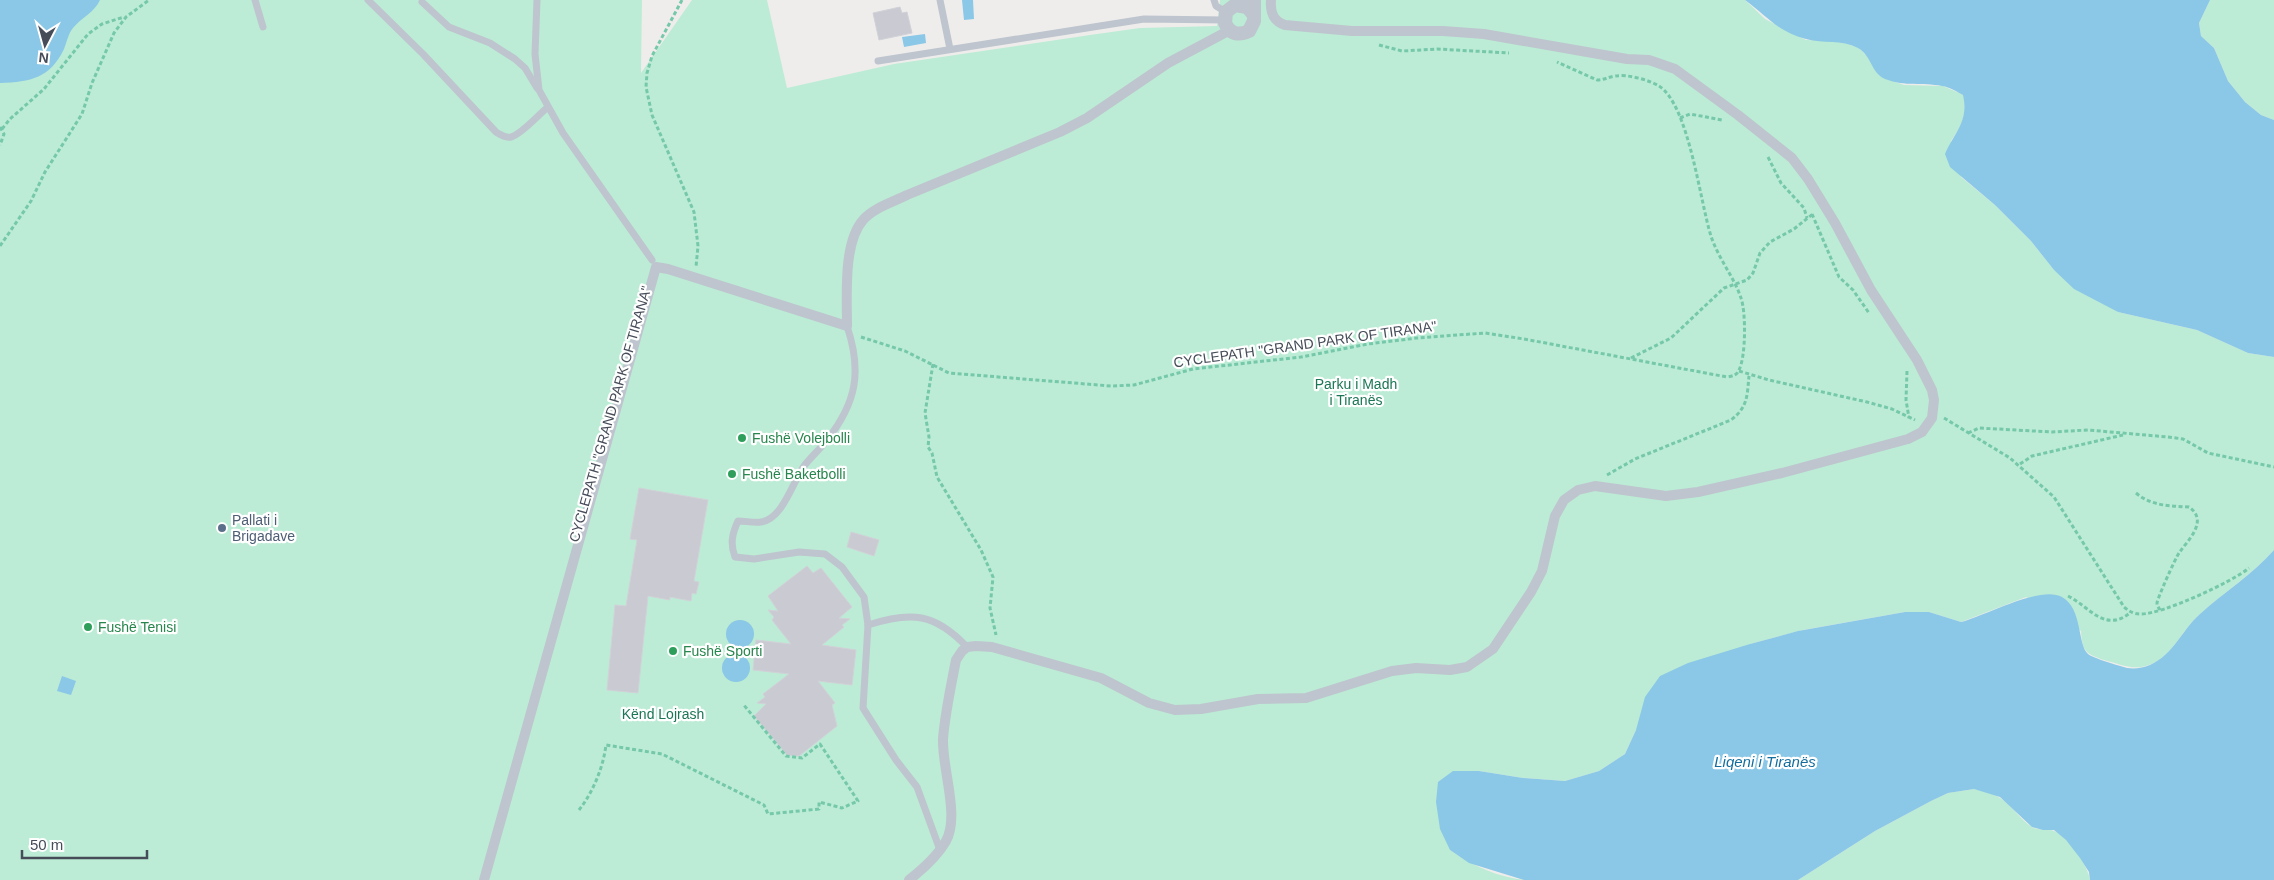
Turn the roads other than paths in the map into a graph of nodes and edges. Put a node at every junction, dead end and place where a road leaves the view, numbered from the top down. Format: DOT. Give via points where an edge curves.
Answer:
graph roads {
  1 [pos="255,0"];
  2 [pos="368,0"];
  3 [pos="537,0"];
  4 [pos="940,0"];
  5 [pos="1214,0"];
  6 [pos="1254,0"];
  7 [pos="1271,0"];
  8 [pos="422,2"];
  9 [pos="1227,15"];
  10 [pos="1254,15"];
  11 [pos="264,27"];
  12 [pos="950,49"];
  13 [pos="878,61"];
  14 [pos="539,90"];
  15 [pos="548,107"];
  16 [pos="654,264"];
  17 [pos="849,329"];
  18 [pos="868,625"];
  19 [pos="967,647"];
  20 [pos="940,850"];
  21 [pos="484,880"];
  22 [pos="909,880"];
  1 -- 11 [label="lane"];
  2 -- 15 [label="lane" via="496,132 511,136"];
  3 -- 14 [label="lane" via="535,54"];
  4 -- 12 [label="lane"];
  5 -- 9 [label="lane"];
  6 -- 10 [label="street"];
  7 -- 19 [label="street" via="1270,9 1274,17 1285,25 1352,31 1484,34 1664,64 1680,72 1792,158 1825,206 1871,290 1928,381 1934,400 1929,425 1908,439 1888,445 1698,492 1666,496 1595,486 1578,490 1564,500 1555,516 1542,571 1531,592 1493,649 1467,667 1392,671 1306,698 1258,699 1175,710 1149,703 1101,678 1008,651"];
  8 -- 14 [label="lane" via="449,27 490,43 516,59"];
  9 -- 10 [label="street" via="1235,5 1241,5"];
  9 -- 10 [label="street" via="1238,34 1249,31"];
  9 -- 12 [label="lane" via="1144,19"];
  9 -- 17 [label="street" via="1168,63 1087,118 882,206 864,218 852,242"];
  12 -- 13 [label="lane"];
  14 -- 15 [label="lane"];
  15 -- 16 [label="lane"];
  16 -- 17 [label="street"];
  16 -- 21 [label="street"];
  17 -- 18 [label="lane" via="856,363 856,383 844,416 803,468 784,503 772,517 761,522 738,521 732,533 731,548 735,557 746,558 799,552 825,554 842,567 864,596"];
  18 -- 19 [label="lane" via="900,618 927,618 954,634"];
  18 -- 20 [label="lane" via="864,712 917,787"];
  19 -- 20 [label="street" via="956,660 943,740 950,825 947,840"];
  20 -- 22 [label="street"];
}
